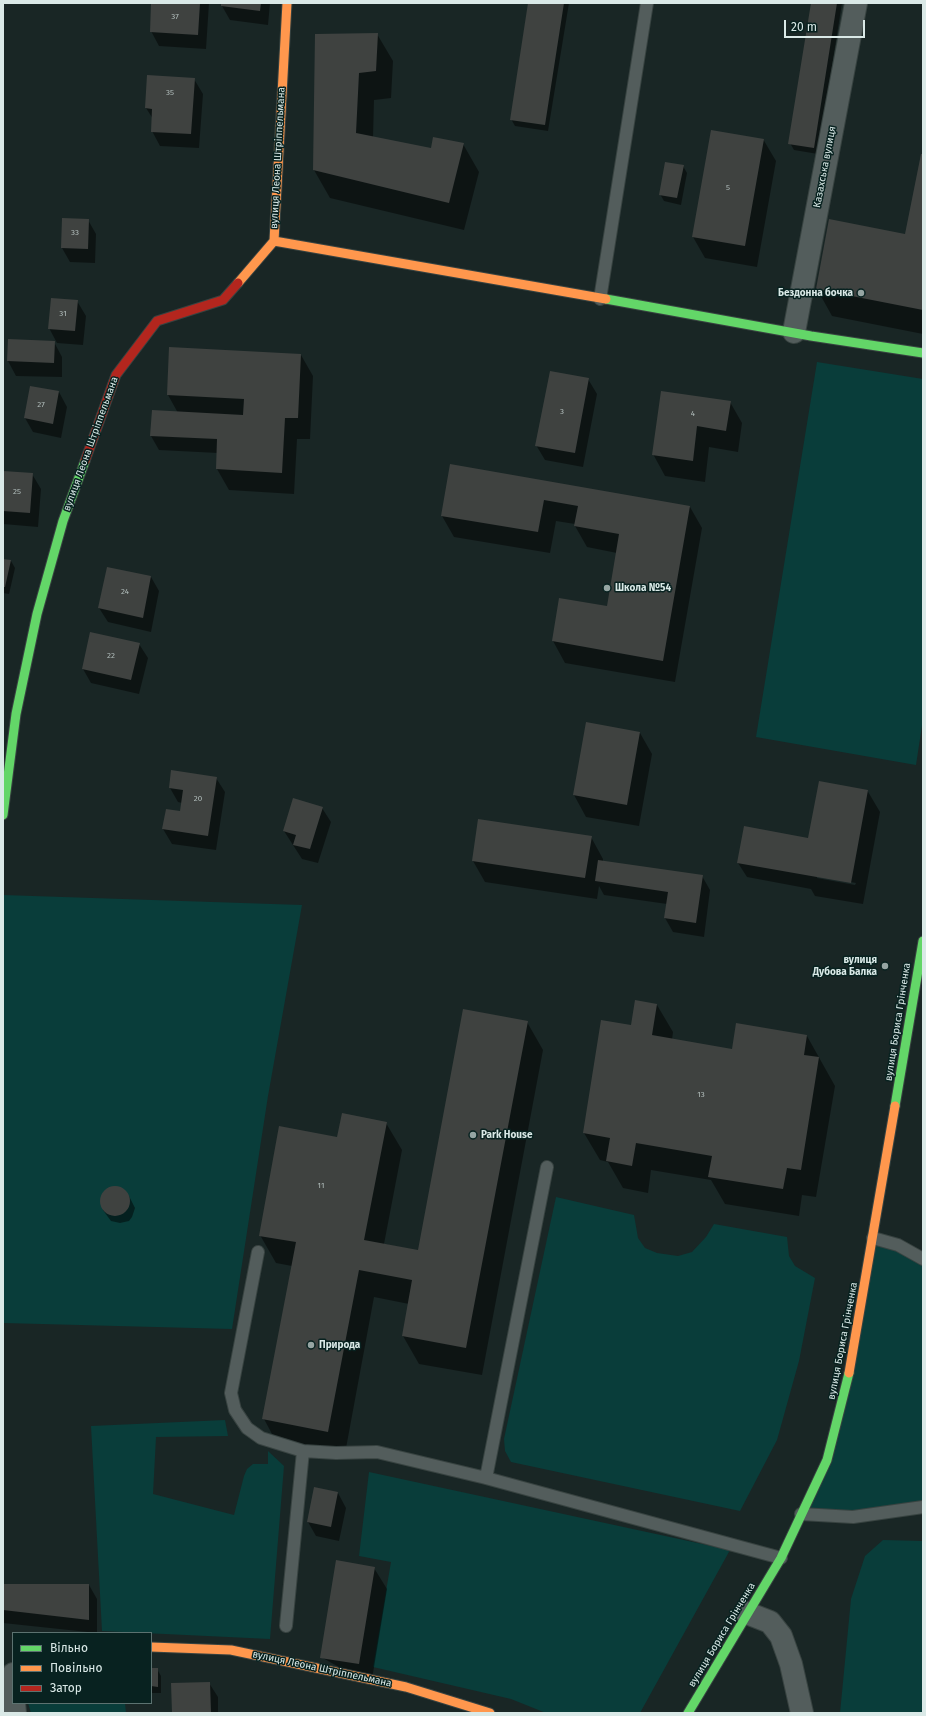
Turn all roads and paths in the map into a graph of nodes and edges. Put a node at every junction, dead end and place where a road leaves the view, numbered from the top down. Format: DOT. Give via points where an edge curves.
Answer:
graph roads {
  1 [pos="287,3"];
  2 [pos="647,3"];
  3 [pos="856,3"];
  4 [pos="274,241"];
  5 [pos="600,299"];
  6 [pos="794,332"];
  7 [pos="923,353"];
  8 [pos="3,815"];
  9 [pos="923,941"];
  10 [pos="547,1167"];
  11 [pos="873,1238"];
  12 [pos="258,1252"];
  13 [pos="923,1259"];
  14 [pos="303,1450"];
  15 [pos="486,1478"];
  16 [pos="923,1507"];
  17 [pos="801,1514"];
  18 [pos="781,1558"];
  19 [pos="747,1613"];
  20 [pos="286,1626"];
  21 [pos="152,1647"];
  22 [pos="12,1676"];
  23 [pos="12,1687"];
  24 [pos="490,1713"];
  25 [pos="688,1713"];
  26 [pos="802,1713"];
  1 -- 4 [label="street, вулиця Леона Штріппельмана"];
  2 -- 5 [label="lane"];
  3 -- 6 [label="street, Казахська вулиця"];
  4 -- 5 [label="street"];
  4 -- 8 [label="street, вулиця Леона Штріппельмана" via="222,300 157,321 116,375 63,521 37,614 16,714"];
  5 -- 6 [label="street"];
  6 -- 7 [label="street"];
  9 -- 11 [label="street, вулиця Бориса Грінченка"];
  10 -- 15 [label="lane"];
  11 -- 13 [label="lane" via="898,1245"];
  11 -- 17 [label="street, вулиця Бориса Грінченка" via="846,1388 827,1460"];
  12 -- 14 [label="lane" via="232,1393 235,1410 247,1428 261,1438"];
  14 -- 15 [label="lane" via="377,1452"];
  14 -- 20 [label="lane"];
  15 -- 18 [label="lane"];
  16 -- 17 [label="lane" via="853,1516"];
  17 -- 18 [label="street, вулиця Бориса Грінченка"];
  18 -- 19 [label="street, вулиця Бориса Грінченка"];
  19 -- 25 [label="street, вулиця Бориса Грінченка"];
  19 -- 26 [label="street" via="770,1622 781,1636 791,1664"];
  21 -- 24 [label="street, вулиця Леона Штріппельмана" via="230,1650 406,1687"];
  22 -- 23 [label="street"];
}
